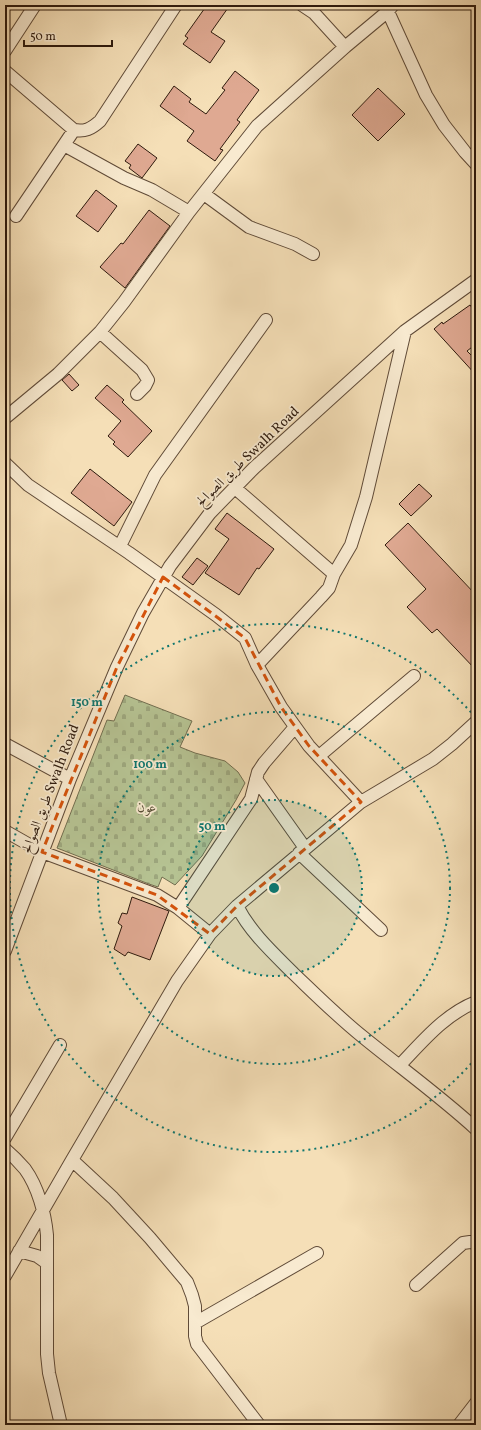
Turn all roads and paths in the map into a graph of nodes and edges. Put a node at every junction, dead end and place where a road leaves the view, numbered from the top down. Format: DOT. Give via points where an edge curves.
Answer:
graph roads {
  1 [pos="36,5"];
  2 [pos="176,5"];
  3 [pos="302,5"];
  4 [pos="388,7"];
  5 [pos="345,47"];
  6 [pos="5,51"];
  7 [pos="5,71"];
  8 [pos="74,130"];
  9 [pos="64,145"];
  10 [pos="476,164"];
  11 [pos="204,194"];
  12 [pos="189,212"];
  13 [pos="16,216"];
  14 [pos="313,254"];
  15 [pos="476,280"];
  16 [pos="266,320"];
  17 [pos="405,331"];
  18 [pos="100,332"];
  19 [pos="137,394"];
  20 [pos="5,418"];
  21 [pos="5,462"];
  22 [pos="235,488"];
  23 [pos="120,546"];
  24 [pos="334,574"];
  25 [pos="163,577"];
  26 [pos="257,665"];
  27 [pos="414,676"];
  28 [pos="476,722"];
  29 [pos="295,727"];
  30 [pos="5,744"];
  31 [pos="318,756"];
  32 [pos="70,778"];
  33 [pos="256,779"];
  34 [pos="361,802"];
  35 [pos="5,831"];
  36 [pos="302,851"];
  37 [pos="42,852"];
  38 [pos="237,906"];
  39 [pos="178,908"];
  40 [pos="381,930"];
  41 [pos="210,934"];
  42 [pos="5,951"];
  43 [pos="476,1002"];
  44 [pos="60,1045"];
  45 [pos="400,1065"];
  46 [pos="476,1129"];
  47 [pos="5,1138"];
  48 [pos="5,1149"];
  49 [pos="72,1160"];
  50 [pos="43,1209"];
  51 [pos="476,1243"];
  52 [pos="19,1251"];
  53 [pos="317,1253"];
  54 [pos="47,1263"];
  55 [pos="5,1276"];
  56 [pos="416,1285"];
  57 [pos="195,1323"];
  58 [pos="476,1403"];
  59 [pos="61,1425"];
  60 [pos="259,1425"];
  61 [pos="459,1425"];
  1 -- 6 [label="street"];
  2 -- 8 [label="street" via="100,121 92,128"];
  3 -- 5 [label="street" via="314,13"];
  4 -- 5 [label="street"];
  4 -- 10 [label="street" via="426,95 444,125"];
  5 -- 11 [label="street" via="257,126"];
  7 -- 8 [label="street"];
  8 -- 9 [label="street"];
  9 -- 12 [label="street"];
  9 -- 13 [label="street"];
  11 -- 12 [label="street"];
  11 -- 14 [label="street" via="249,227 295,244"];
  12 -- 18 [label="street"];
  15 -- 17 [label="street, طريق الصوالح Swalh Road"];
  16 -- 23 [label="street" via="155,474"];
  17 -- 22 [label="street, طريق الصوالح Swalh Road"];
  17 -- 24 [label="street" via="366,497 351,545"];
  18 -- 19 [label="street" via="142,370 148,380"];
  18 -- 20 [label="street" via="58,374"];
  21 -- 23 [label="street" via="28,485"];
  22 -- 24 [label="street"];
  22 -- 25 [label="street, طريق الصوالح Swalh Road" via="210,513"];
  23 -- 25 [label="street"];
  24 -- 26 [label="street" via="329,588"];
  25 -- 26 [label="street" via="245,638"];
  25 -- 32 [label="street, طريق الصوالح Swalh Road" via="117,666"];
  26 -- 29 [label="street"];
  27 -- 31 [label="street"];
  28 -- 34 [label="street" via="433,759"];
  29 -- 31 [label="street"];
  29 -- 33 [label="street" via="264,763"];
  30 -- 32 [label="street"];
  31 -- 34 [label="street"];
  32 -- 37 [label="street, طريق الصوالح Swalh Road"];
  33 -- 36 [label="street"];
  33 -- 39 [label="street" via="251,799"];
  34 -- 36 [label="street"];
  35 -- 37 [label="street"];
  36 -- 38 [label="street"];
  36 -- 40 [label="street"];
  37 -- 39 [label="street" via="157,895"];
  37 -- 42 [label="street, طريق الصوالح Swalh Road"];
  38 -- 41 [label="street"];
  38 -- 45 [label="street" via="254,932 325,1004 362,1037"];
  39 -- 41 [label="street"];
  41 -- 49 [label="street" via="177,981"];
  43 -- 45 [label="street" via="450,1016"];
  44 -- 47 [label="street"];
  45 -- 46 [label="street"];
  48 -- 50 [label="street" via="25,1170"];
  49 -- 50 [label="street"];
  49 -- 57 [label="street" via="113,1198 187,1282 195,1306"];
  50 -- 52 [label="street"];
  50 -- 54 [label="street" via="47,1235"];
  51 -- 56 [label="street" via="463,1243"];
  52 -- 54 [label="street" via="37,1256"];
  52 -- 55 [label="street"];
  53 -- 57 [label="street"];
  54 -- 59 [label="street" via="47,1354"];
  57 -- 60 [label="street" via="197,1344"];
  58 -- 61 [label="street"];
}
